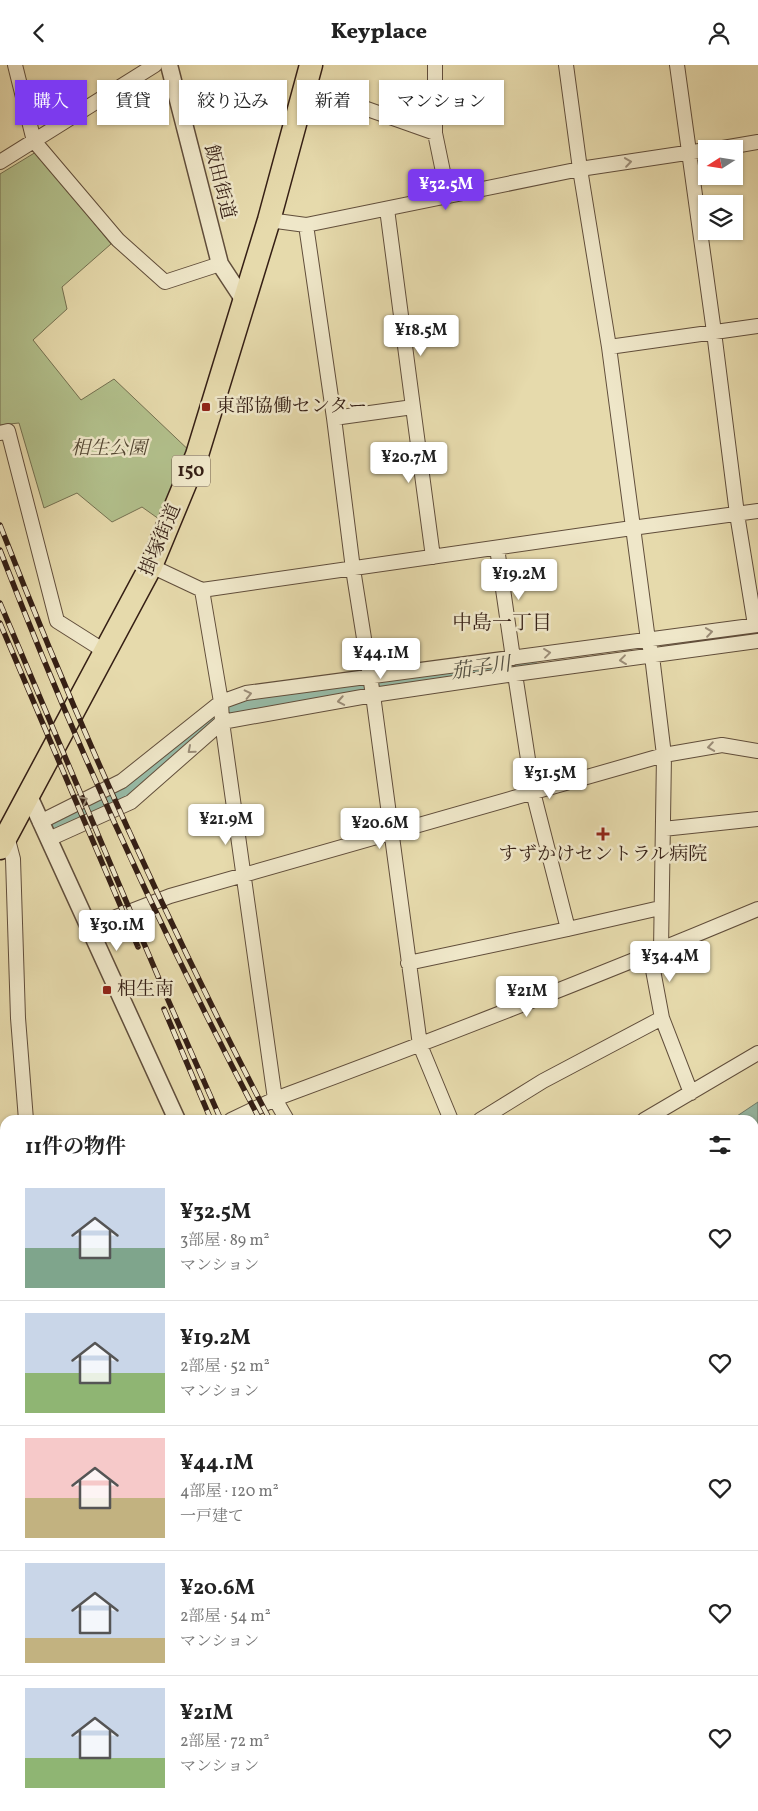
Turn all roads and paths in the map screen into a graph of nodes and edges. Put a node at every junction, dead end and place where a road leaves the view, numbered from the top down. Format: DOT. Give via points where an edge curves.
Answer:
graph roads {
  1 [pos="15,65"];
  2 [pos="155,65"];
  3 [pos="169,65"];
  4 [pos="310,65"];
  5 [pos="435,65"];
  6 [pos="566,65"];
  7 [pos="677,65"];
  8 [pos="307,80"];
  9 [pos="369,110"];
  10 [pos="297,117"];
  11 [pos="435,133"];
  12 [pos="34,141"];
  13 [pos="758,142"];
  14 [pos="743,145"];
  15 [pos="698,151"];
  16 [pos="689,153"];
  17 [pos="0,163"];
  18 [pos="580,169"];
  19 [pos="448,196"];
  20 [pos="387,209"];
  21 [pos="269,220"];
  22 [pos="306,225"];
  23 [pos="220,264"];
  24 [pos="245,302"];
  25 [pos="758,326"];
  26 [pos="714,332"];
  27 [pos="609,347"];
  28 [pos="413,407"];
  29 [pos="334,418"];
  30 [pos="0,433"];
  31 [pos="758,511"];
  32 [pos="737,514"];
  33 [pos="632,528"];
  34 [pos="497,548"];
  35 [pos="433,557"];
  36 [pos="151,566"];
  37 [pos="353,569"];
  38 [pos="202,590"];
  39 [pos="756,625"];
  40 [pos="648,640"];
  41 [pos="758,641"];
  42 [pos="106,652"];
  43 [pos="652,656"];
  44 [pos="513,657"];
  45 [pos="515,674"];
  46 [pos="370,676"];
  47 [pos="373,695"];
  48 [pos="221,702"];
  49 [pos="222,723"];
  50 [pos="758,751"];
  51 [pos="664,755"];
  52 [pos="533,792"];
  53 [pos="29,796"];
  54 [pos="758,819"];
  55 [pos="40,821"];
  56 [pos="663,829"];
  57 [pos="392,832"];
  58 [pos="49,839"];
  59 [pos="4,842"];
  60 [pos="244,873"];
  61 [pos="660,908"];
  62 [pos="758,909"];
  63 [pos="568,929"];
  64 [pos="90,931"];
  65 [pos="655,952"];
  66 [pos="408,963"];
  67 [pos="662,1018"];
  68 [pos="420,1045"];
  69 [pos="758,1053"];
  70 [pos="691,1093"];
  71 [pos="275,1099"];
  72 [pos="26,1115"];
  73 [pos="175,1115"];
  74 [pos="241,1115"];
  75 [pos="284,1115"];
  76 [pos="449,1115"];
  77 [pos="488,1115"];
  78 [pos="653,1115"];
  1 -- 12 [label="street"];
  2 -- 12 [label="street"];
  3 -- 23 [label="street, 飯田街道"];
  4 -- 8 [label="highway, 掛塚街道 / 150"];
  5 -- 11 [label="street"];
  6 -- 18 [label="street"];
  7 -- 16 [label="street"];
  9 -- 11 [label="street"];
  10 -- 21 [label="highway, 掛塚街道 / 150"];
  11 -- 19 [label="street"];
  12 -- 17 [label="street"];
  12 -- 23 [label="street" via="118,240 165,282"];
  13 -- 14 [label="street"];
  15 -- 16 [label="street"];
  18 -- 16 [label="street, one-way"];
  16 -- 26 [label="street"];
  18 -- 19 [label="street"];
  18 -- 27 [label="street"];
  19 -- 20 [label="street"];
  20 -- 22 [label="street"];
  20 -- 28 [label="street"];
  21 -- 22 [label="street"];
  21 -- 24 [label="highway, 掛塚街道 / 150"];
  22 -- 29 [label="street"];
  23 -- 24 [label="street, 飯田街道"];
  24 -- 36 [label="highway, 掛塚街道 / 150" via="197,455"];
  25 -- 26 [label="street"];
  26 -- 27 [label="street"];
  26 -- 32 [label="street"];
  27 -- 33 [label="street"];
  28 -- 29 [label="street"];
  28 -- 35 [label="street"];
  29 -- 37 [label="street"];
  30 -- 42 [label="street" via="8,431 57,621"];
  31 -- 32 [label="street"];
  32 -- 33 [label="street"];
  32 -- 39 [label="street"];
  33 -- 34 [label="street"];
  33 -- 40 [label="street"];
  34 -- 35 [label="street"];
  34 -- 44 [label="street"];
  35 -- 37 [label="street"];
  36 -- 38 [label="street"];
  36 -- 42 [label="highway, 掛塚街道 / 150"];
  37 -- 38 [label="street"];
  37 -- 46 [label="street"];
  38 -- 48 [label="street"];
  40 -- 39 [label="street, one-way"];
  40 -- 43 [label="street"];
  44 -- 40 [label="street, one-way"];
  41 -- 43 [label="street"];
  42 -- 53 [label="highway, 掛塚街道 / 150"];
  43 -- 45 [label="street, one-way"];
  43 -- 51 [label="street"];
  44 -- 46 [label="street"];
  45 -- 47 [label="street"];
  45 -- 52 [label="street"];
  46 -- 47 [label="street"];
  48 -- 46 [label="street, one-way" via="246,693"];
  47 -- 49 [label="street, one-way"];
  47 -- 57 [label="street"];
  48 -- 49 [label="street"];
  55 -- 48 [label="street, one-way" via="122,781"];
  49 -- 58 [label="street, one-way" via="131,802"];
  49 -- 60 [label="street"];
  50 -- 51 [label="street, one-way" via="722,745"];
  51 -- 52 [label="street"];
  51 -- 56 [label="street"];
  52 -- 57 [label="street"];
  52 -- 63 [label="street"];
  53 -- 55 [label="street"];
  53 -- 59 [label="highway, 掛塚街道 / 150"];
  54 -- 56 [label="street"];
  55 -- 58 [label="street"];
  56 -- 61 [label="street"];
  57 -- 60 [label="street"];
  57 -- 66 [label="street"];
  58 -- 64 [label="street"];
  59 -- 72 [label="street" via="12,859"];
  60 -- 64 [label="street" via="170,896"];
  60 -- 71 [label="street"];
  61 -- 63 [label="street"];
  61 -- 65 [label="street"];
  62 -- 65 [label="street"];
  63 -- 66 [label="street"];
  64 -- 73 [label="street"];
  65 -- 67 [label="street"];
  65 -- 68 [label="street"];
  66 -- 68 [label="street"];
  67 -- 70 [label="street"];
  67 -- 77 [label="street" via="543,1081"];
  68 -- 71 [label="street"];
  68 -- 76 [label="street"];
  69 -- 70 [label="street"];
  70 -- 78 [label="street"];
  71 -- 74 [label="street"];
  71 -- 75 [label="street"];
}
